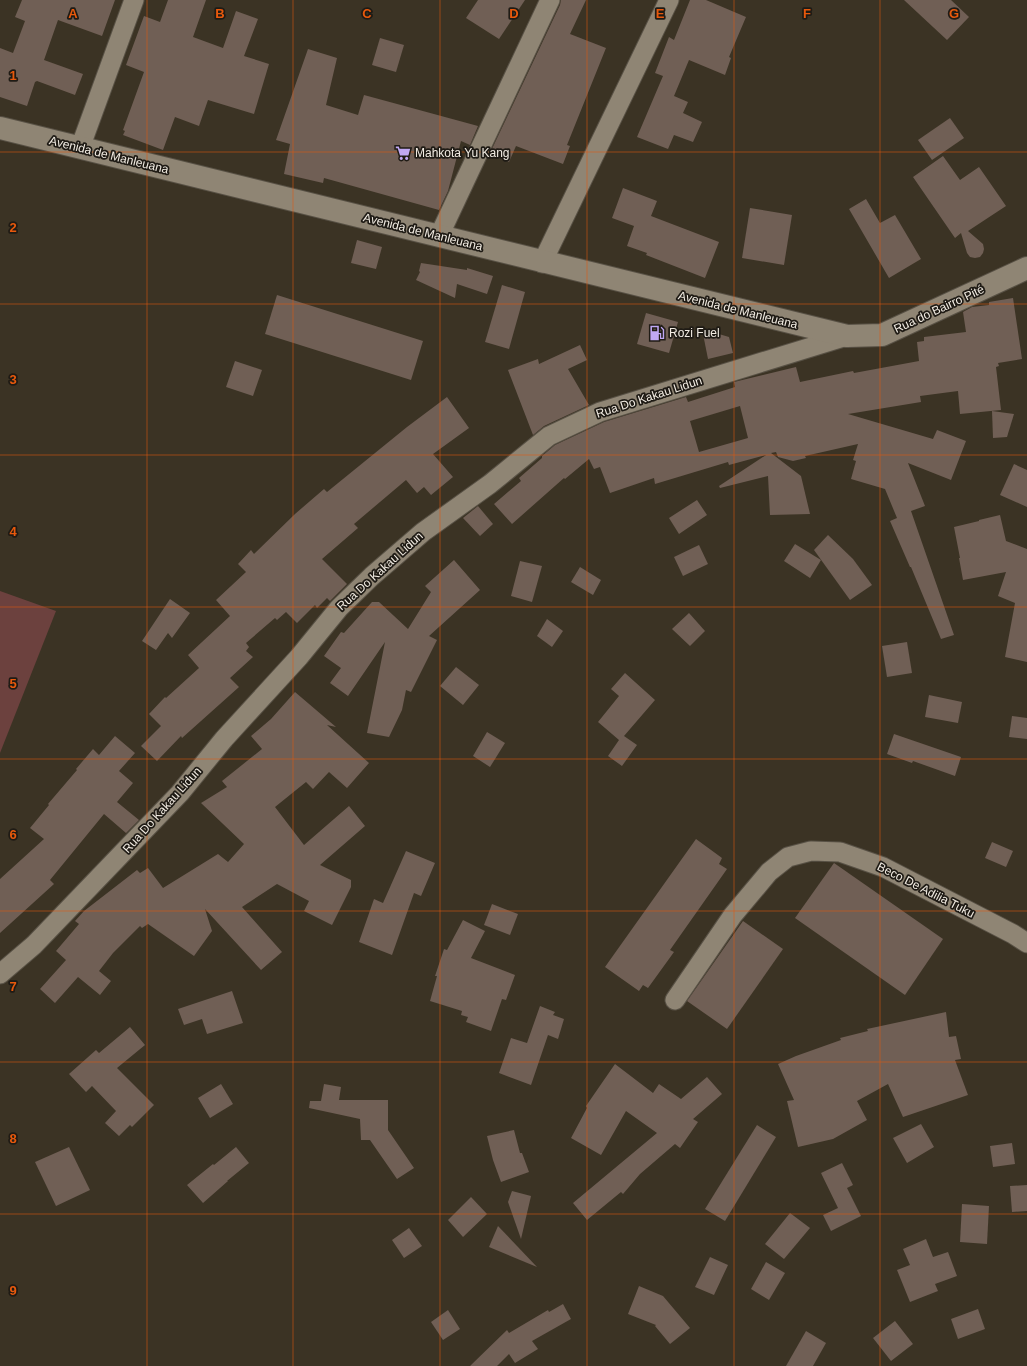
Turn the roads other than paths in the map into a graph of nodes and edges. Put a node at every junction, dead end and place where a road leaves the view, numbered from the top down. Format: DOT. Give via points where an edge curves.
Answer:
graph roads {
  1 [pos="134,0"];
  2 [pos="550,0"];
  3 [pos="669,0"];
  4 [pos="0,128"];
  5 [pos="80,148"];
  6 [pos="439,236"];
  7 [pos="542,262"];
  8 [pos="1027,268"];
  9 [pos="847,336"];
  10 [pos="1027,943"];
  11 [pos="0,974"];
  12 [pos="675,1000"];
  1 -- 5 [label="street"];
  2 -- 6 [label="street"];
  3 -- 7 [label="street"];
  4 -- 5 [label="main road, Avenida de Manleuana"];
  5 -- 6 [label="main road, Avenida de Manleuana"];
  6 -- 7 [label="main road, Avenida de Manleuana"];
  7 -- 9 [label="main road, Avenida de Manleuana"];
  8 -- 9 [label="main road, Rua do Bairro Pité" via="882,335"];
  9 -- 11 [label="street, Rua Do Kakau Lidun" via="600,412 549,436 490,484 423,532 339,608 299,657 224,739 180,794 40,939"];
  10 -- 12 [label="street, Beco De Adilia Tuku" via="883,867 840,852 811,851 788,857 769,872 733,915"];
}
